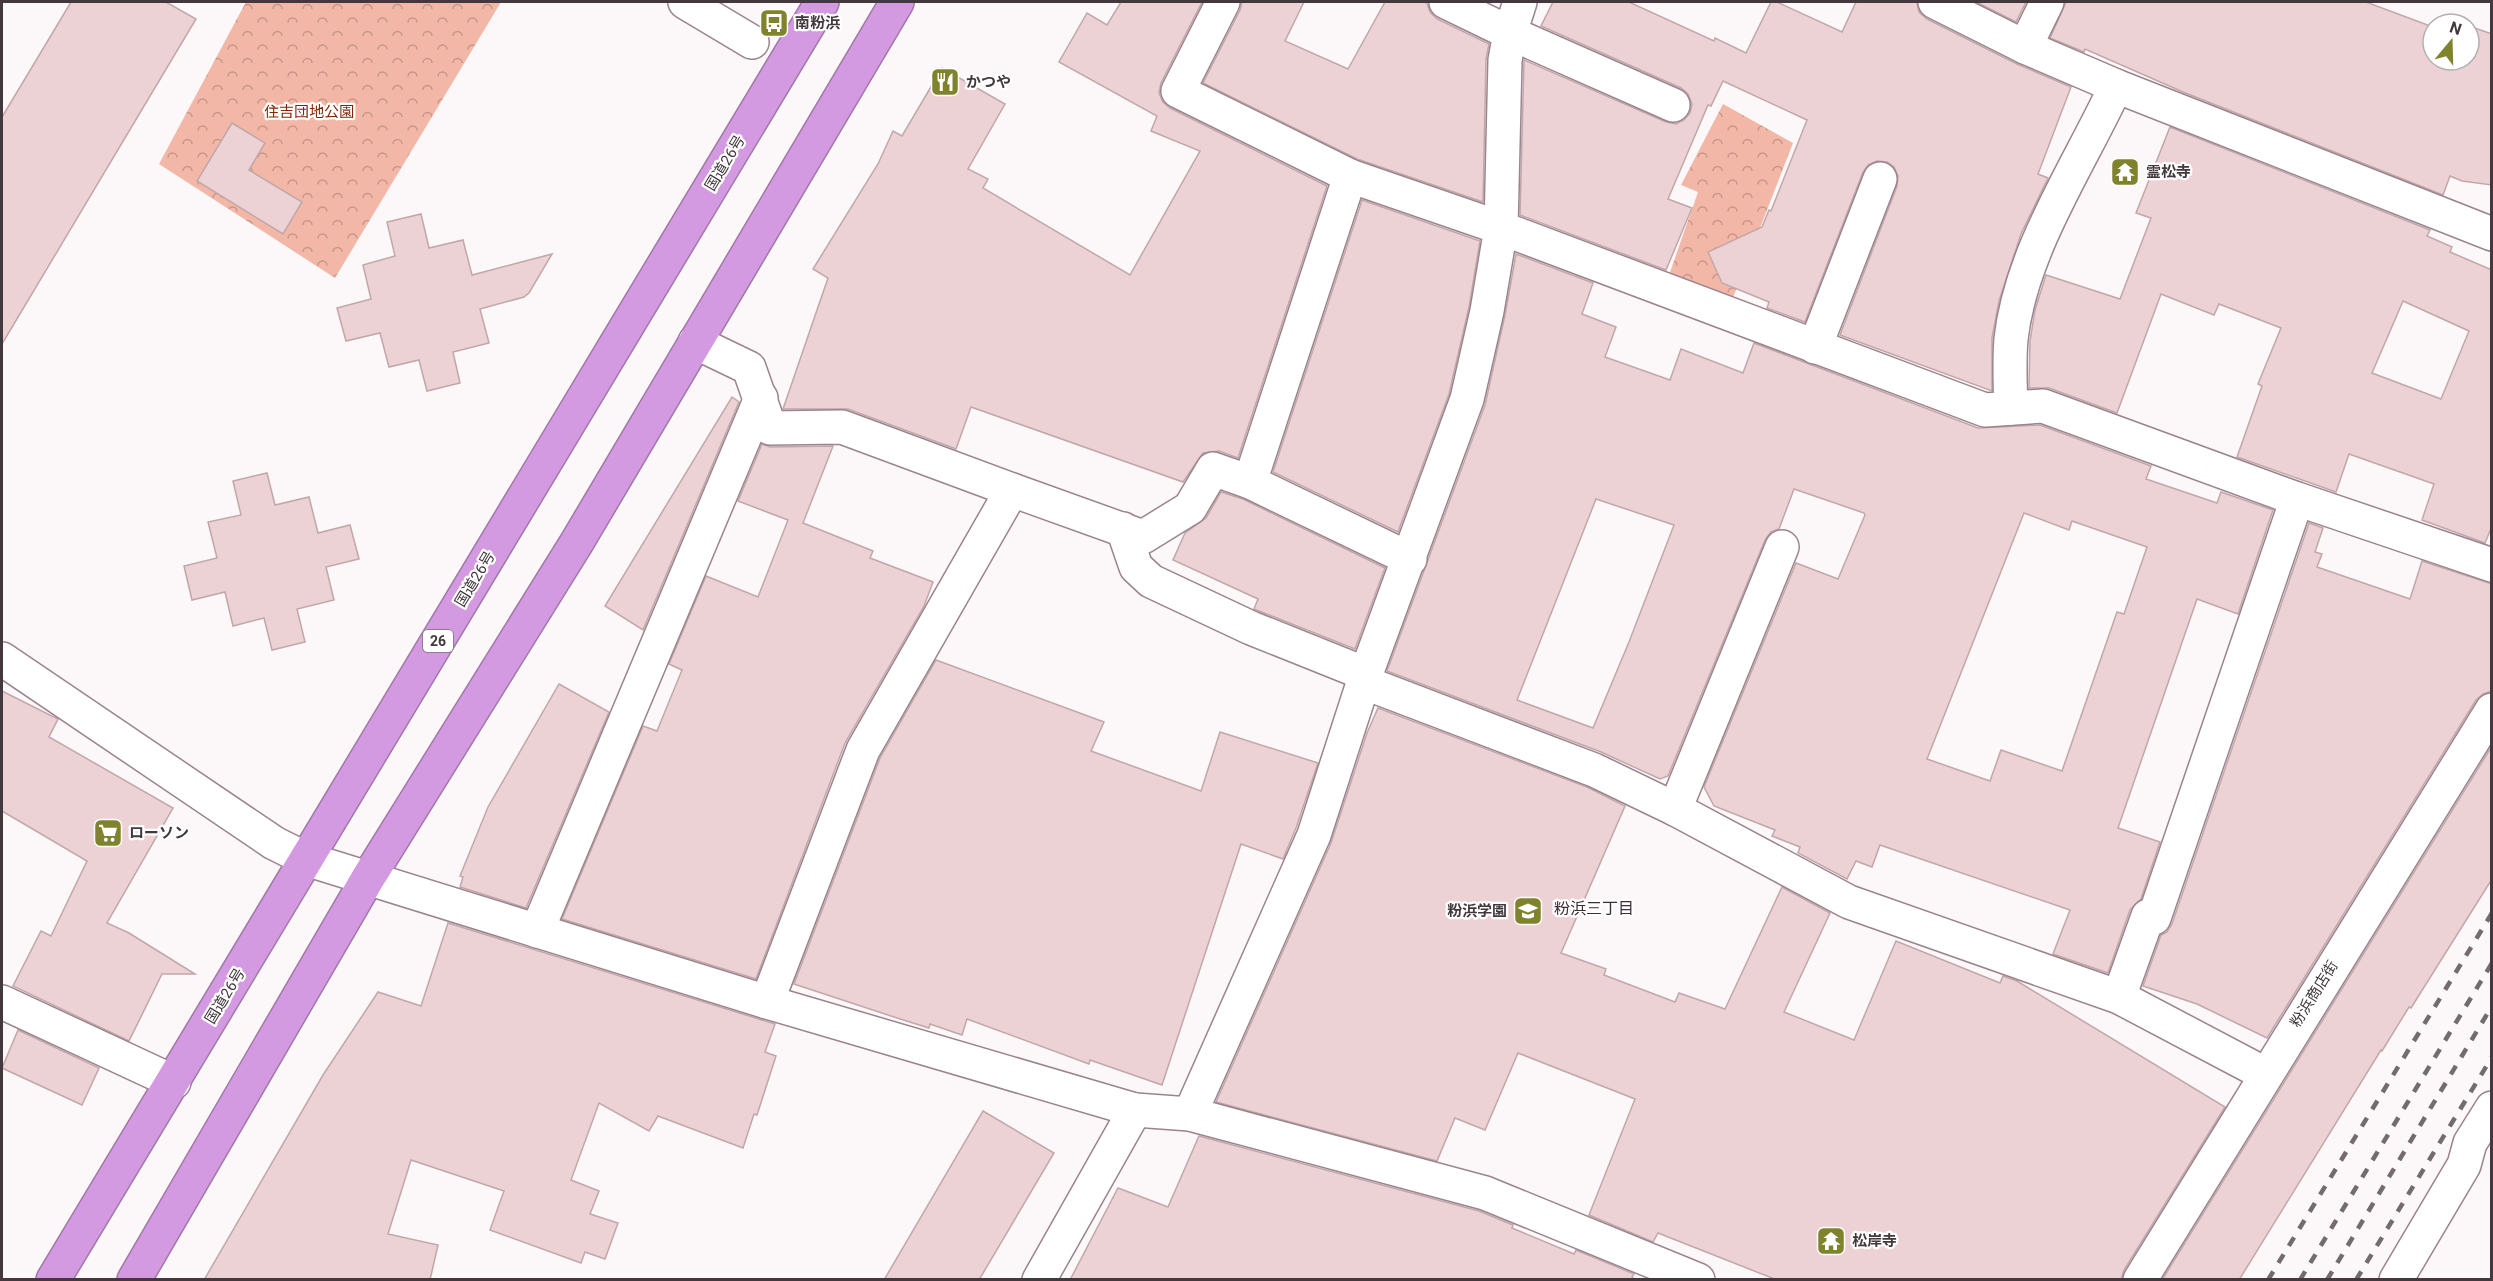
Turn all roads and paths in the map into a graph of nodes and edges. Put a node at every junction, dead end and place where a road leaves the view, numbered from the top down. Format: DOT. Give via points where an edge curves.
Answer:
graph roads {
  1 [pos="685,2"];
  2 [pos="822,2"];
  3 [pos="897,2"];
  4 [pos="1223,2"];
  5 [pos="1446,2"];
  6 [pos="1520,2"];
  7 [pos="1935,2"];
  8 [pos="2047,2"];
  9 [pos="1510,33"];
  10 [pos="752,42"];
  11 [pos="2025,46"];
  12 [pos="2116,86"];
  13 [pos="1673,105"];
  14 [pos="1350,176"];
  15 [pos="1880,179"];
  16 [pos="1501,228"];
  17 [pos="2492,234"];
  18 [pos="696,342"];
  19 [pos="1815,346"];
  20 [pos="761,398"];
  21 [pos="2011,408"];
  22 [pos="1250,482"];
  23 [pos="1012,490"];
  24 [pos="2297,499"];
  25 [pos="1123,529"];
  26 [pos="1782,547"];
  27 [pos="1410,559"];
  28 [pos="2492,564"];
  29 [pos="2,658"];
  30 [pos="1364,678"];
  31 [pos="2492,710"];
  32 [pos="1675,809"];
  33 [pos="306,859"];
  34 [pos="368,878"];
  35 [pos="537,931"];
  36 [pos="2120,997"];
  37 [pos="2,1002"];
  38 [pos="767,1002"];
  39 [pos="2265,1074"];
  40 [pos="174,1082"];
  41 [pos="2492,1108"];
  42 [pos="1135,1110"];
  43 [pos="1190,1114"];
  44 [pos="53,1280"];
  45 [pos="134,1280"];
  46 [pos="1039,1280"];
  47 [pos="1698,1280"];
  48 [pos="2140,1280"];
  49 [pos="2396,1280"];
  1 -- 10 [label="street"];
  2 -- 33 [label="highway, 国道26号 / 26"];
  3 -- 18 [label="highway"];
  4 -- 14 [label="street" via="1178,91"];
  5 -- 9 [label="street"];
  6 -- 9 [label="street"];
  7 -- 11 [label="street"];
  8 -- 11 [label="street"];
  9 -- 13 [label="street"];
  9 -- 16 [label="street" via="1505,60"];
  11 -- 12 [label="street"];
  12 -- 17 [label="street"];
  12 -- 21 [label="street" via="2051,217 2021,295 2011,338"];
  14 -- 16 [label="street"];
  14 -- 22 [label="street"];
  15 -- 19 [label="street"];
  16 -- 19 [label="street"];
  16 -- 27 [label="street" via="1467,399"];
  18 -- 20 [label="street" via="749,368"];
  18 -- 34 [label="highway"];
  19 -- 21 [label="street" via="1985,410"];
  20 -- 23 [label="street" via="770,428 842,427"];
  20 -- 35 [label="street"];
  21 -- 24 [label="street" via="2043,406"];
  22 -- 25 [label="street" via="1213,469 1190,508 1143,537"];
  22 -- 27 [label="street"];
  23 -- 25 [label="street"];
  23 -- 38 [label="street" via="862,750"];
  24 -- 28 [label="street"];
  24 -- 36 [label="street" via="2154,918 2148,916"];
  25 -- 30 [label="street" via="1136,567 1151,581"];
  26 -- 32 [label="street"];
  27 -- 30 [label="street"];
  29 -- 33 [label="street" via="274,843"];
  30 -- 32 [label="street" via="1594,770"];
  30 -- 43 [label="street" via="1314,835"];
  31 -- 39 [label="street, 粉浜商店街"];
  32 -- 36 [label="street" via="1849,902"];
  33 -- 34 [label="street"];
  33 -- 40 [label="highway, 国道26号 / 26"];
  34 -- 35 [label="street"];
  34 -- 45 [label="highway"];
  35 -- 38 [label="street"];
  36 -- 39 [label="street"];
  37 -- 40 [label="street"];
  38 -- 42 [label="street"];
  39 -- 48 [label="street, 粉浜商店街"];
  40 -- 44 [label="highway, 国道26号 / 26"];
  41 -- 49 [label="street" via="2470,1143 2464,1165"];
  42 -- 43 [label="street"];
  42 -- 46 [label="street"];
  43 -- 47 [label="street" via="1485,1193"];
}
